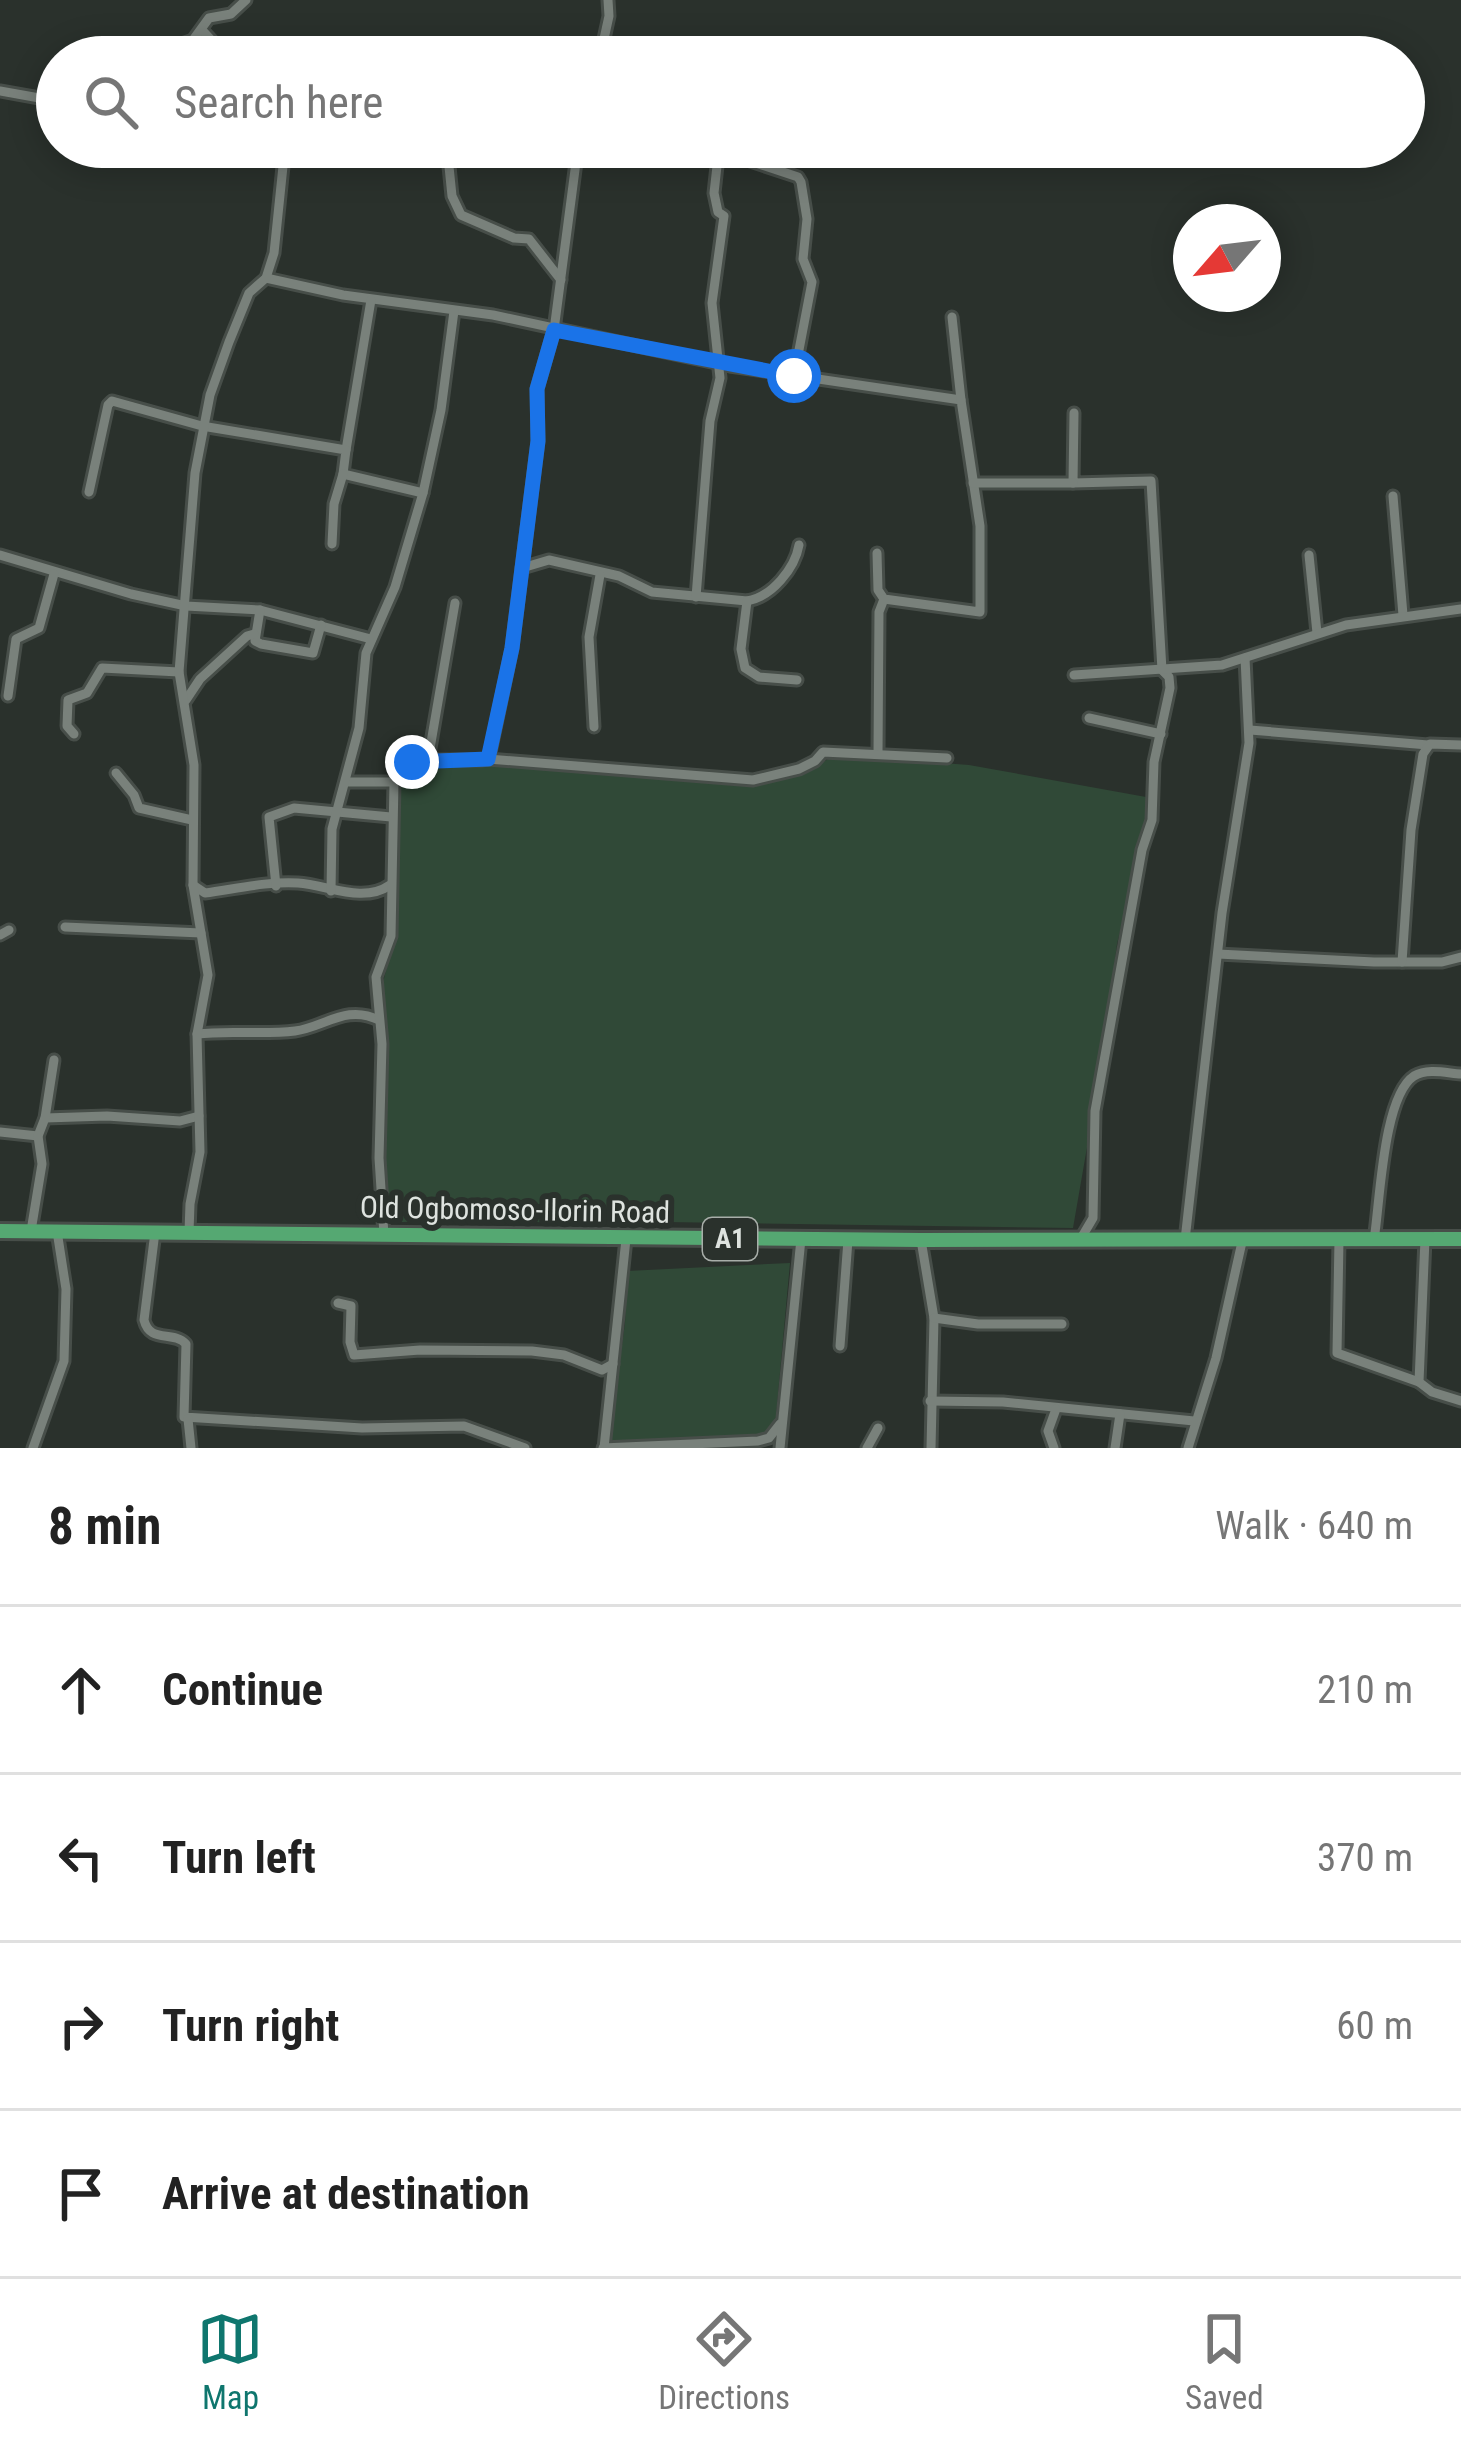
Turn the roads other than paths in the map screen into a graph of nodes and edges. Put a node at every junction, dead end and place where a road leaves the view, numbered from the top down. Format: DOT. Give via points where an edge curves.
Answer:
graph roads {
  1 [pos="246,0"];
  2 [pos="608,0"];
  3 [pos="203,31"];
  4 [pos="195,36"];
  5 [pos="208,36"];
  6 [pos="605,36"];
  7 [pos="0,91"];
  8 [pos="36,97"];
  9 [pos="282,168"];
  10 [pos="449,168"];
  11 [pos="575,168"];
  12 [pos="717,168"];
  13 [pos="771,168"];
  14 [pos="266,278"];
  15 [pos="561,280"];
  16 [pos="371,300"];
  17 [pos="454,311"];
  18 [pos="952,317"];
  19 [pos="554,330"];
  20 [pos="716,364"];
  21 [pos="794,376"];
  22 [pos="962,400"];
  23 [pos="1074,413"];
  24 [pos="202,426"];
  25 [pos="346,450"];
  26 [pos="343,474"];
  27 [pos="973,483"];
  28 [pos="1073,483"];
  29 [pos="89,492"];
  30 [pos="423,494"];
  31 [pos="1393,496"];
  32 [pos="332,544"];
  33 [pos="799,544"];
  34 [pos="877,554"];
  35 [pos="0,555"];
  36 [pos="1309,555"];
  37 [pos="522,568"];
  38 [pos="54,574"];
  39 [pos="600,574"];
  40 [pos="696,597"];
  41 [pos="884,599"];
  42 [pos="748,601"];
  43 [pos="455,603"];
  44 [pos="186,606"];
  45 [pos="1461,608"];
  46 [pos="260,610"];
  47 [pos="1403,615"];
  48 [pos="321,625"];
  49 [pos="1317,633"];
  50 [pos="254,634"];
  51 [pos="371,639"];
  52 [pos="1245,658"];
  53 [pos="1162,670"];
  54 [pos="179,673"];
  55 [pos="1074,675"];
  56 [pos="796,680"];
  57 [pos="8,695"];
  58 [pos="185,703"];
  59 [pos="1089,718"];
  60 [pos="594,727"];
  61 [pos="1250,730"];
  62 [pos="74,734"];
  63 [pos="1161,734"];
  64 [pos="1428,745"];
  65 [pos="1461,745"];
  66 [pos="878,753"];
  67 [pos="947,758"];
  68 [pos="488,759"];
  69 [pos="428,760"];
  70 [pos="116,773"];
  71 [pos="347,782"];
  72 [pos="394,782"];
  73 [pos="335,813"];
  74 [pos="391,817"];
  75 [pos="192,820"];
  76 [pos="193,885"];
  77 [pos="391,885"];
  78 [pos="276,886"];
  79 [pos="331,891"];
  80 [pos="65,927"];
  81 [pos="200,933"];
  82 [pos="1218,954"];
  83 [pos="1461,957"];
  84 [pos="1402,962"];
  85 [pos="379,1020"];
  86 [pos="196,1034"];
  87 [pos="54,1060"];
  88 [pos="1461,1074"];
  89 [pos="199,1116"];
  90 [pos="45,1118"];
  91 [pos="0,1132"];
  92 [pos="38,1136"];
  93 [pos="1093,1218"];
  94 [pos="0,1231"];
  95 [pos="32,1231"];
  96 [pos="57,1231"];
  97 [pos="155,1232"];
  98 [pos="189,1232"];
  99 [pos="384,1236"];
  100 [pos="626,1239"];
  101 [pos="801,1239"];
  102 [pos="1461,1239"];
  103 [pos="848,1240"];
  104 [pos="921,1240"];
  105 [pos="1080,1240"];
  106 [pos="1115,1240"];
  107 [pos="1186,1240"];
  108 [pos="1339,1240"];
  109 [pos="1374,1240"];
  110 [pos="1425,1240"];
  111 [pos="1242,1242"];
  112 [pos="338,1303"];
  113 [pos="934,1318"];
  114 [pos="1062,1324"];
  115 [pos="840,1346"];
  116 [pos="614,1364"];
  117 [pos="1419,1382"];
  118 [pos="930,1401"];
  119 [pos="1461,1401"];
  120 [pos="1056,1409"];
  121 [pos="1120,1414"];
  122 [pos="188,1419"];
  123 [pos="1194,1421"];
  124 [pos="780,1424"];
  125 [pos="878,1429"];
  126 [pos="33,1448"];
  127 [pos="191,1448"];
  128 [pos="525,1448"];
  129 [pos="603,1448"];
  130 [pos="780,1448"];
  131 [pos="867,1448"];
  132 [pos="931,1448"];
  133 [pos="1054,1448"];
  134 [pos="1115,1448"];
  135 [pos="1187,1448"];
  1 -- 3 [label="street" via="231,14 209,18"];
  2 -- 6 [label="street"];
  3 -- 4 [label="street"];
  3 -- 5 [label="street"];
  7 -- 8 [label="street"];
  9 -- 14 [label="street"];
  10 -- 15 [label="street" via="461,215 529,239"];
  11 -- 15 [label="street"];
  12 -- 20 [label="street" via="714,193 724,217 712,304"];
  13 -- 21 [label="street" via="798,177 806,219 803,259 812,282"];
  14 -- 16 [label="street"];
  14 -- 24 [label="street" via="244,303"];
  15 -- 19 [label="street"];
  16 -- 17 [label="street"];
  16 -- 25 [label="street"];
  17 -- 19 [label="street"];
  17 -- 30 [label="street"];
  18 -- 22 [label="street"];
  19 -- 20 [label="street"];
  19 -- 37 [label="street" via="537,389"];
  20 -- 21 [label="street"];
  20 -- 40 [label="street"];
  21 -- 22 [label="street"];
  22 -- 27 [label="street"];
  23 -- 28 [label="street"];
  24 -- 25 [label="street"];
  24 -- 29 [label="street" via="112,401"];
  24 -- 44 [label="street"];
  25 -- 26 [label="street"];
  26 -- 30 [label="street"];
  26 -- 32 [label="street"];
  27 -- 28 [label="street"];
  27 -- 41 [label="street" via="980,612"];
  28 -- 53 [label="street" via="1151,482"];
  30 -- 51 [label="street"];
  31 -- 47 [label="street"];
  33 -- 42 [label="street" via="788,571"];
  34 -- 41 [label="street"];
  35 -- 38 [label="street"];
  36 -- 49 [label="street"];
  37 -- 39 [label="street" via="549,560"];
  37 -- 68 [label="street"];
  38 -- 44 [label="street"];
  38 -- 57 [label="street" via="39,628 16,639"];
  39 -- 40 [label="street"];
  39 -- 60 [label="street" via="589,638"];
  40 -- 42 [label="street"];
  41 -- 66 [label="street"];
  42 -- 56 [label="street" via="745,668"];
  43 -- 69 [label="street"];
  44 -- 46 [label="street"];
  44 -- 54 [label="street"];
  45 -- 47 [label="street"];
  46 -- 48 [label="street"];
  46 -- 50 [label="street"];
  47 -- 49 [label="street"];
  48 -- 50 [label="street" via="313,653 261,644"];
  48 -- 51 [label="street"];
  49 -- 52 [label="street"];
  50 -- 58 [label="street"];
  51 -- 71 [label="street"];
  52 -- 53 [label="street"];
  52 -- 61 [label="street"];
  53 -- 55 [label="street"];
  53 -- 63 [label="street" via="1170,688"];
  54 -- 58 [label="street"];
  54 -- 62 [label="street" via="102,668 87,693 68,700"];
  58 -- 75 [label="street"];
  59 -- 63 [label="street"];
  61 -- 64 [label="street"];
  61 -- 82 [label="street"];
  63 -- 93 [label="street" via="1096,1111"];
  64 -- 65 [label="street"];
  64 -- 84 [label="street" via="1411,830"];
  66 -- 67 [label="street"];
  66 -- 68 [label="street" via="823,752 799,770 753,780"];
  68 -- 69 [label="street"];
  69 -- 72 [label="street" via="405,765"];
  70 -- 75 [label="street" via="139,808"];
  71 -- 72 [label="street"];
  71 -- 73 [label="street"];
  72 -- 74 [label="street"];
  73 -- 74 [label="street"];
  73 -- 78 [label="street" via="294,808 269,817"];
  73 -- 79 [label="street"];
  74 -- 77 [label="street"];
  75 -- 76 [label="street"];
  76 -- 78 [label="street" via="205,893"];
  76 -- 81 [label="street"];
  77 -- 79 [label="street"];
  77 -- 85 [label="street" via="391,936 376,977"];
  78 -- 79 [label="street"];
  80 -- 81 [label="street"];
  81 -- 86 [label="street" via="208,975"];
  82 -- 84 [label="street"];
  82 -- 107 [label="street"];
  83 -- 84 [label="street"];
  85 -- 86 [label="street" via="355,1014 303,1030"];
  85 -- 99 [label="street"];
  86 -- 89 [label="street"];
  87 -- 90 [label="street"];
  88 -- 109 [label="street" via="1429,1071 1402,1089 1391,1115"];
  89 -- 90 [label="street"];
  89 -- 98 [label="street"];
  90 -- 92 [label="street"];
  91 -- 92 [label="street"];
  92 -- 95 [label="street"];
  93 -- 105 [label="street"];
  93 -- 106 [label="street"];
  94 -- 95 [label="highway, Old Ogbomoso-Ilorin Road / A1"];
  95 -- 96 [label="highway, Old Ogbomoso-Ilorin Road / A1"];
  96 -- 97 [label="highway, Old Ogbomoso-Ilorin Road / A1"];
  96 -- 126 [label="street" via="64,1361"];
  97 -- 98 [label="highway, Old Ogbomoso-Ilorin Road / A1"];
  97 -- 122 [label="street" via="144,1320 153,1335 186,1345"];
  98 -- 99 [label="highway, Old Ogbomoso-Ilorin Road / A1"];
  99 -- 100 [label="highway, Old Ogbomoso-Ilorin Road / A1"];
  100 -- 101 [label="highway, Old Ogbomoso-Ilorin Road / A1"];
  100 -- 116 [label="street"];
  101 -- 103 [label="highway, Old Ogbomoso-Ilorin Road / A1"];
  101 -- 124 [label="street"];
  102 -- 110 [label="highway, Old Ogbomoso-Ilorin Road / A1"];
  103 -- 104 [label="highway, Old Ogbomoso-Ilorin Road / A1"];
  103 -- 115 [label="street"];
  104 -- 105 [label="highway, Old Ogbomoso-Ilorin Road / A1"];
  104 -- 113 [label="street"];
  105 -- 106 [label="highway, Old Ogbomoso-Ilorin Road / A1"];
  106 -- 107 [label="highway, Old Ogbomoso-Ilorin Road / A1"];
  107 -- 111 [label="highway, Old Ogbomoso-Ilorin Road / A1"];
  108 -- 109 [label="highway, Old Ogbomoso-Ilorin Road / A1"];
  108 -- 111 [label="highway, Old Ogbomoso-Ilorin Road / A1"];
  108 -- 117 [label="street" via="1337,1352"];
  109 -- 110 [label="highway, Old Ogbomoso-Ilorin Road / A1"];
  110 -- 117 [label="street"];
  111 -- 123 [label="street"];
  112 -- 116 [label="street" via="351,1306 354,1355 532,1352 602,1370"];
  113 -- 114 [label="street"];
  113 -- 118 [label="street"];
  116 -- 129 [label="street"];
  117 -- 119 [label="street"];
  118 -- 120 [label="street"];
  118 -- 132 [label="street"];
  120 -- 121 [label="street"];
  120 -- 133 [label="street" via="1048,1431"];
  121 -- 123 [label="street"];
  121 -- 134 [label="street"];
  122 -- 127 [label="street"];
  122 -- 128 [label="street" via="464,1426"];
  123 -- 135 [label="street"];
  124 -- 129 [label="street" via="758,1441"];
  124 -- 130 [label="street"];
  125 -- 131 [label="street"];
}
